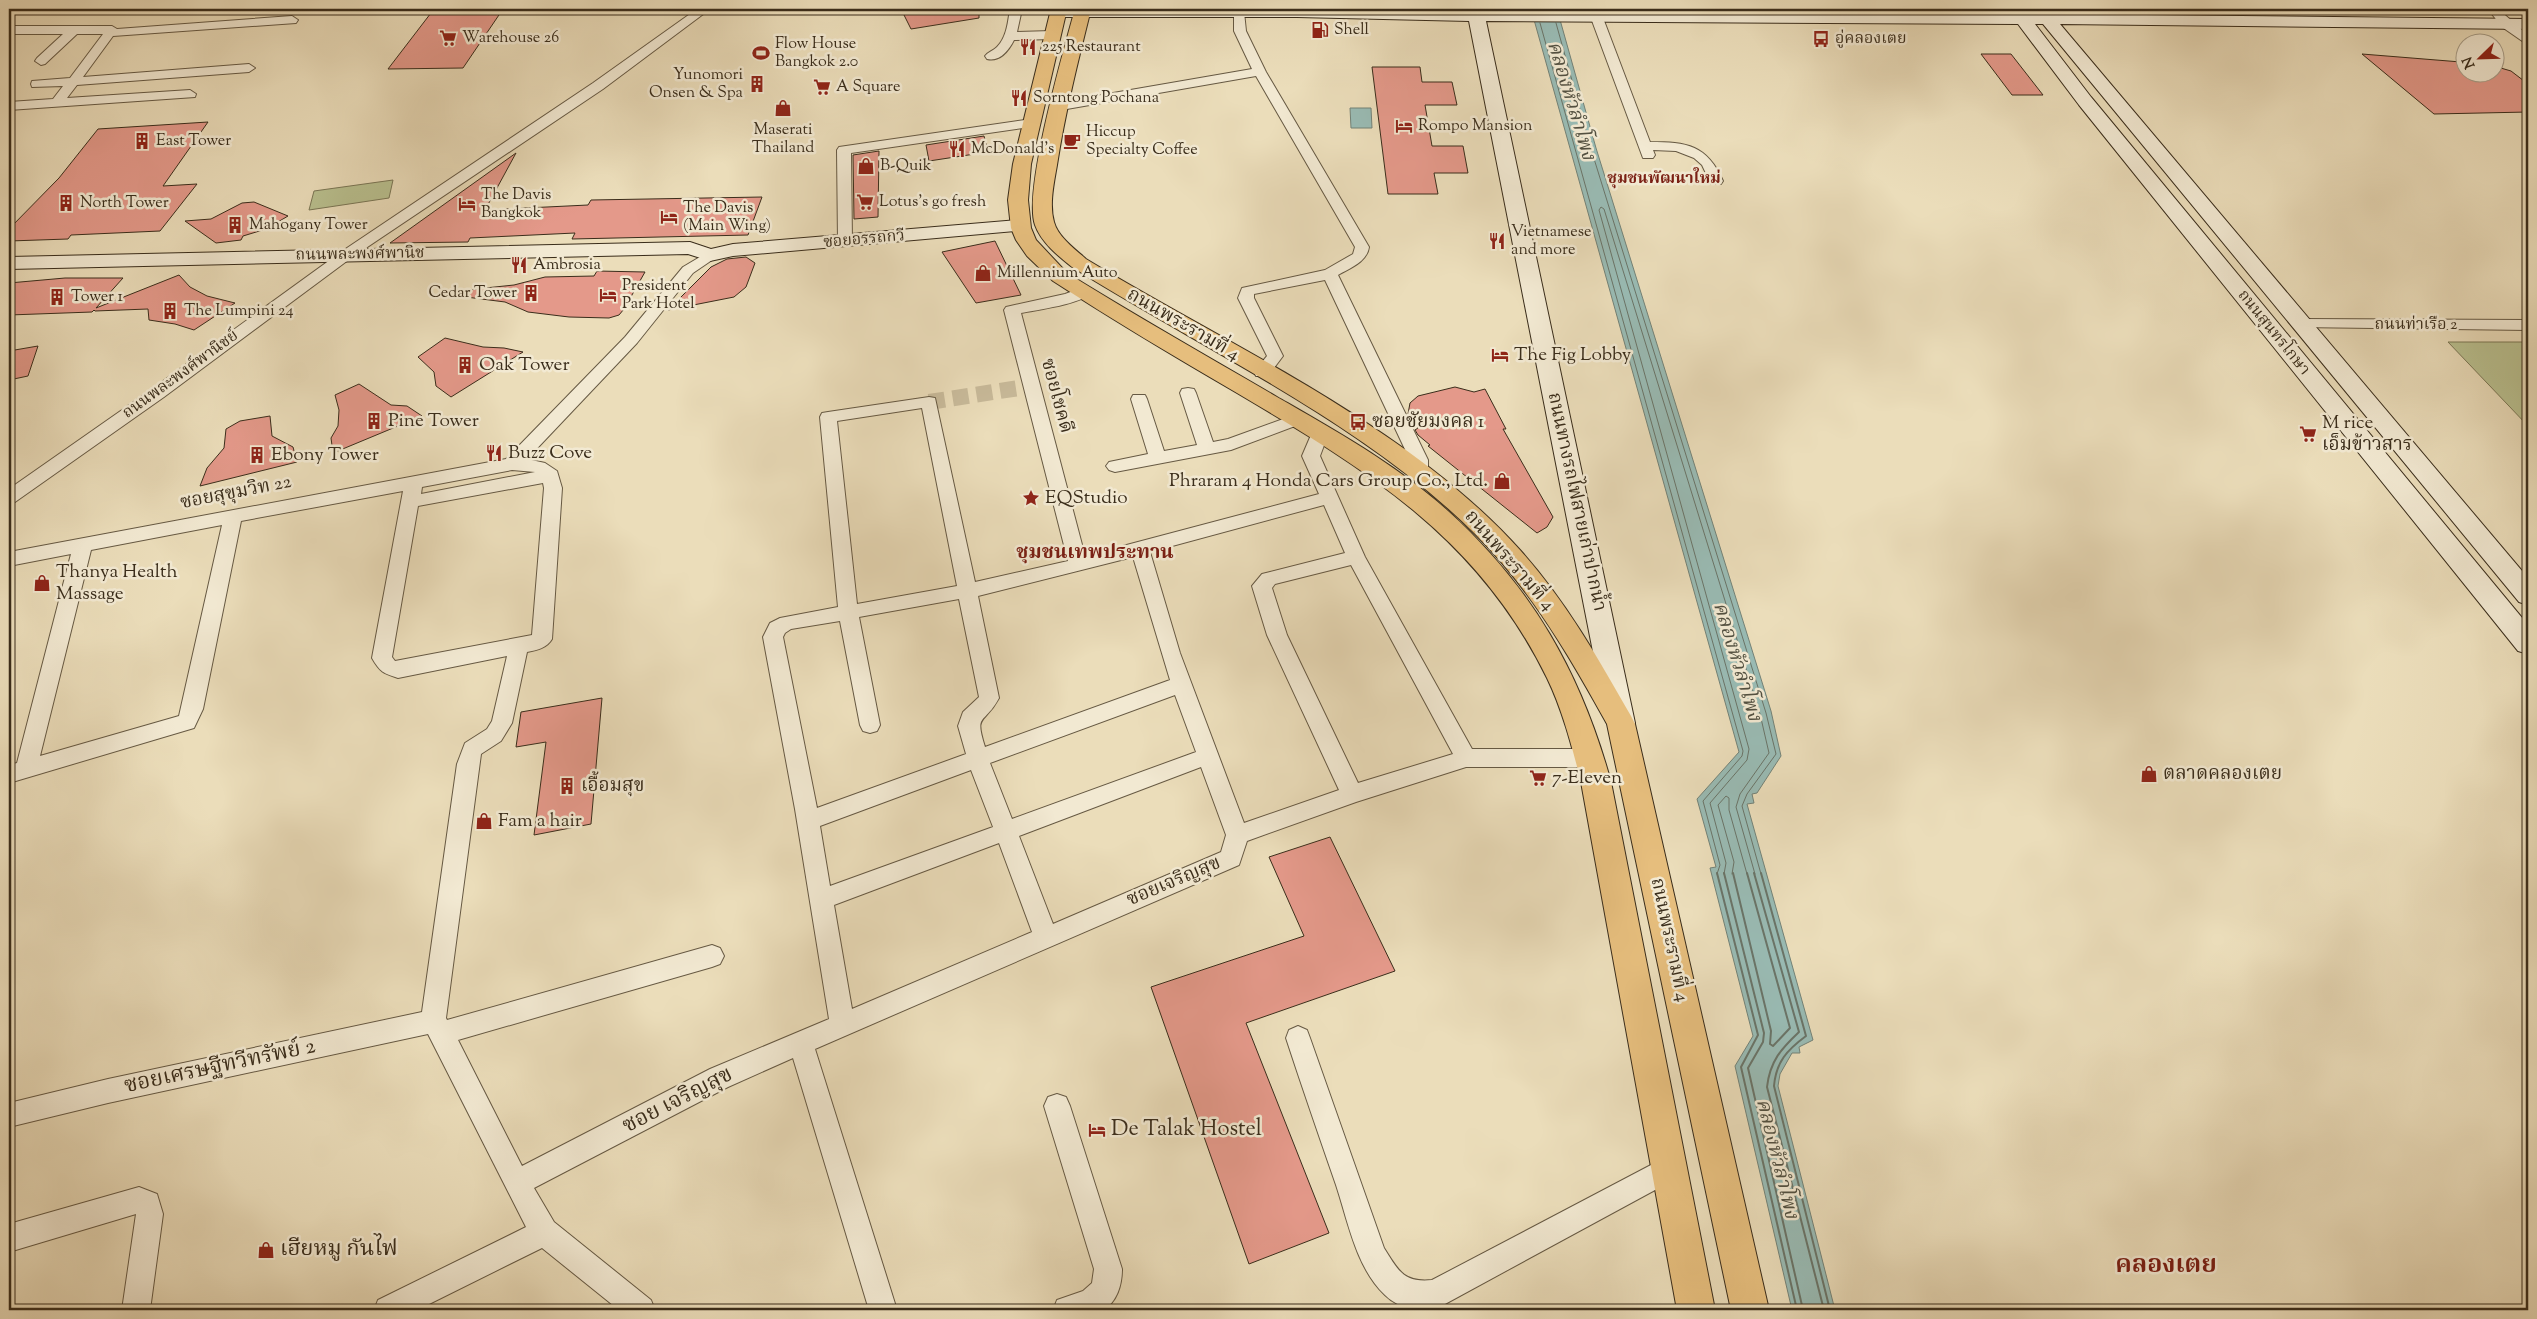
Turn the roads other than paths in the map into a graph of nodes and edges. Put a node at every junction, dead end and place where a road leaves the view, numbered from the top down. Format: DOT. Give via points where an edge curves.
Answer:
graph roads {
  1 [pos="704,9"];
  2 [pos="1016,9"];
  3 [pos="1847,9"];
  4 [pos="1939,9"];
  5 [pos="2316,9"];
  6 [pos="2493,10"];
  7 [pos="2528,10"];
  8 [pos="1058,11"];
  9 [pos="1082,11"];
  10 [pos="1297,11"];
  11 [pos="1238,12"];
  12 [pos="1476,12"];
  13 [pos="1738,13"];
  14 [pos="2018,14"];
  15 [pos="2043,14"];
  16 [pos="1597,18"];
  17 [pos="2099,18"];
  18 [pos="1968,19"];
  19 [pos="292,20"];
  20 [pos="2506,24"];
  21 [pos="2528,24"];
  22 [pos="75,29"];
  23 [pos="9,30"];
  24 [pos="111,33"];
  25 [pos="1052,35"];
  26 [pos="1010,36"];
  27 [pos="2528,41"];
  28 [pos="2040,44"];
  29 [pos="2071,49"];
  30 [pos="991,56"];
  31 [pos="41,61"];
  32 [pos="250,68"];
  33 [pos="1260,72"];
  34 [pos="74,81"];
  35 [pos="37,84"];
  36 [pos="190,94"];
  37 [pos="57,103"];
  38 [pos="9,106"];
  39 [pos="1061,106"];
  40 [pos="1032,123"];
  41 [pos="1716,181"];
  42 [pos="1019,226"];
  43 [pos="845,242"];
  44 [pos="346,255"];
  45 [pos="710,255"];
  46 [pos="9,263"];
  47 [pos="1330,274"];
  48 [pos="1084,292"];
  49 [pos="2303,324"];
  50 [pos="2528,325"];
  51 [pos="1262,372"];
  52 [pos="1188,393"];
  53 [pos="1139,399"];
  54 [pos="1298,419"];
  55 [pos="1320,432"];
  56 [pos="1207,449"];
  57 [pos="1158,458"];
  58 [pos="512,464"];
  59 [pos="1115,466"];
  60 [pos="1419,472"];
  61 [pos="551,475"];
  62 [pos="414,481"];
  63 [pos="1330,497"];
  64 [pos="9,498"];
  65 [pos="410,502"];
  66 [pos="233,516"];
  67 [pos="83,544"];
  68 [pos="1140,547"];
  69 [pos="1356,557"];
  70 [pos="9,559"];
  71 [pos="1078,565"];
  72 [pos="968,592"];
  73 [pos="2528,595"];
  74 [pos="848,613"];
  75 [pos="2528,644"];
  76 [pos="519,645"];
  77 [pos="1182,684"];
  78 [pos="1621,724"];
  79 [pos="870,725"];
  80 [pos="1208,756"];
  81 [pos="1466,758"];
  82 [pos="1590,758"];
  83 [pos="978,759"];
  84 [pos="17,772"];
  85 [pos="1352,794"];
  86 [pos="808,821"];
  87 [pos="1006,830"];
  88 [pos="1237,835"];
  89 [pos="821,900"];
  90 [pos="1046,937"];
  91 [pos="712,956"];
  92 [pos="842,1025"];
  93 [pos="437,1027"];
  94 [pos="1298,1038"];
  95 [pos="801,1044"];
  96 [pos="1057,1106"];
  97 [pos="9,1115"];
  98 [pos="1670,1168"];
  99 [pos="516,1183"];
  100 [pos="544,1232"];
  101 [pos="9,1238"];
  102 [pos="394,1309"];
  103 [pos="136,1310"];
  104 [pos="641,1310"];
  105 [pos="883,1310"];
  106 [pos="1067,1310"];
  107 [pos="1696,1310"];
  108 [pos="1750,1310"];
  1 -- 44 [label="street, ถนนพละพงศ์พานิชย์" via="590,91"];
  2 -- 26 [label="street"];
  3 -- 4 [label="street"];
  5 -- 6 [label="street"];
  6 -- 7 [label="street"];
  6 -- 20 [label="street"];
  8 -- 9 [label="street"];
  8 -- 25 [label="main road, ถนนพระรามที่ 4"];
  9 -- 11 [label="street"];
  9 -- 39 [label="main road, ถนนพระรามที่ 4"];
  10 -- 11 [label="street"];
  10 -- 12 [label="street"];
  11 -- 33 [label="street" via="1240,31"];
  12 -- 16 [label="street" via="1518,17"];
  12 -- 78 [label="street, ถนนทางรถไฟสายเก่าปากน้ำ"];
  13 -- 16 [label="street"];
  13 -- 18 [label="street"];
  14 -- 15 [label="street"];
  14 -- 18 [label="street"];
  14 -- 28 [label="street, ถนนสุนทรโกษา"];
  15 -- 17 [label="street"];
  15 -- 29 [label="street, ถนนสุนทรโกษา"];
  16 -- 41 [label="street" via="1646,151 1671,146 1692,152 1706,161"];
  17 -- 20 [label="street"];
  17 -- 29 [label="street" via="2077,33"];
  18 -- 28 [label="street" via="1991,24"];
  19 -- 24 [label="street"];
  20 -- 21 [label="street"];
  20 -- 27 [label="street"];
  22 -- 23 [label="street"];
  22 -- 24 [label="street" via="109,29"];
  22 -- 31 [label="street"];
  24 -- 34 [label="street"];
  25 -- 26 [label="street"];
  25 -- 40 [label="main road, ถนนพระรามที่ 4"];
  26 -- 30 [label="street" via="1004,48"];
  28 -- 75 [label="street, ถนนสุนทรโกษา"];
  29 -- 49 [label="street, ถนนสุนทรโกษา"];
  32 -- 34 [label="street"];
  33 -- 39 [label="street"];
  33 -- 47 [label="street" via="1362,247 1358,258"];
  34 -- 35 [label="street"];
  34 -- 37 [label="street"];
  36 -- 37 [label="street"];
  37 -- 38 [label="street"];
  39 -- 51 [label="main road, ถนนพระรามที่ 4" via="1043,189 1044,221 1050,235 1061,248 1094,272"];
  40 -- 42 [label="main road, ถนนพระรามที่ 4" via="1018,190"];
  40 -- 43 [label="street" via="844,150"];
  42 -- 43 [label="street, ซอยอรรถกวี"];
  42 -- 48 [label="main road, ถนนพระรามที่ 4" via="1041,261"];
  43 -- 45 [label="street, ซอยอรรถกวี" via="732,250"];
  44 -- 45 [label="street, ถนนพละพงศ์พานิช" via="690,248"];
  44 -- 46 [label="street, ถนนพละพงศ์พานิช"];
  44 -- 64 [label="street, ถนนพละพงศ์พานิชย์"];
  45 -- 58 [label="street" via="688,270 631,340"];
  47 -- 51 [label="street" via="1247,291 1246,298 1275,356"];
  47 -- 60 [label="street" via="1419,460"];
  48 -- 54 [label="main road, ถนนพระรามที่ 4"];
  48 -- 71 [label="street, ซอยโชคดี" via="1012,310"];
  49 -- 50 [label="street, ถนนท่าเรือ 2"];
  49 -- 73 [label="street, ถนนสุนทรโกษา"];
  51 -- 60 [label="main road, ถนนพระรามที่ 4" via="1341,418"];
  52 -- 56 [label="street"];
  53 -- 57 [label="street"];
  54 -- 55 [label="main road, ถนนพระรามที่ 4"];
  54 -- 56 [label="street" via="1231,444"];
  55 -- 63 [label="street" via="1311,456"];
  55 -- 82 [label="main road, ถนนพระรามที่ 4" via="1413,495 1468,546 1527,623 1562,679"];
  56 -- 57 [label="street"];
  57 -- 59 [label="street"];
  58 -- 61 [label="street, ซอยสุขุมวิท 22" via="535,465"];
  58 -- 62 [label="street, ซอยสุขุมวิท 22"];
  60 -- 78 [label="main road, ถนนพระรามที่ 4" via="1492,536 1524,572 1575,642"];
  61 -- 65 [label="street"];
  61 -- 76 [label="street" via="553,488 542,639"];
  62 -- 65 [label="street"];
  62 -- 66 [label="street, ซอยสุขุมวิท 22"];
  63 -- 68 [label="street"];
  63 -- 69 [label="street"];
  65 -- 76 [label="street" via="382,658 388,667 398,670"];
  66 -- 67 [label="street, ซอยสุขุมวิท 22"];
  66 -- 84 [label="street" via="193,709 187,722"];
  67 -- 70 [label="street, ซอยสุขุมวิท 22"];
  67 -- 84 [label="street"];
  68 -- 71 [label="street"];
  68 -- 77 [label="street"];
  69 -- 81 [label="street"];
  69 -- 85 [label="street" via="1269,579 1262,586 1277,636"];
  71 -- 72 [label="street"];
  72 -- 74 [label="street"];
  72 -- 74 [label="street" via="930,402 828,417"];
  72 -- 83 [label="street" via="989,698 970,718 968,726"];
  74 -- 79 [label="street"];
  74 -- 86 [label="street" via="787,623 777,628 773,637"];
  76 -- 93 [label="street" via="502,724 494,735 472,749 468,764"];
  77 -- 80 [label="street"];
  77 -- 83 [label="street"];
  78 -- 108 [label="main road, ถนนพระรามที่ 4"];
  80 -- 87 [label="street"];
  80 -- 88 [label="street"];
  81 -- 82 [label="street, ซอยเจริญสุข"];
  81 -- 85 [label="street, ซอยเจริญสุข"];
  82 -- 98 [label="main road, ถนนพระรามที่ 4"];
  83 -- 86 [label="street"];
  83 -- 87 [label="street"];
  85 -- 88 [label="street, ซอยเจริญสุข"];
  86 -- 89 [label="street"];
  87 -- 89 [label="street"];
  87 -- 90 [label="street"];
  88 -- 90 [label="street, ซอยเจริญสุข" via="1231,858"];
  89 -- 92 [label="street"];
  90 -- 92 [label="street, ซอยเจริญสุข"];
  91 -- 93 [label="street, ซอยเศรษฐีทวีทรัพย์ 2"];
  92 -- 95 [label="street, ซอย เจริญสุข"];
  93 -- 97 [label="street, ซอยเศรษฐีทวีทรัพย์ 2" via="117,1089"];
  93 -- 99 [label="street"];
  94 -- 98 [label="street" via="1374,1255 1393,1287 1418,1297 1434,1294"];
  95 -- 99 [label="street, ซอย เจริญสุข" via="720,1078"];
  95 -- 105 [label="street"];
  96 -- 106 [label="street" via="1109,1284 1100,1298"];
  98 -- 107 [label="main road, ถนนพระรามที่ 4"];
  99 -- 100 [label="street"];
  100 -- 102 [label="street"];
  100 -- 104 [label="street"];
  101 -- 103 [label="street" via="139,1200 148,1203 150,1214"];
}
